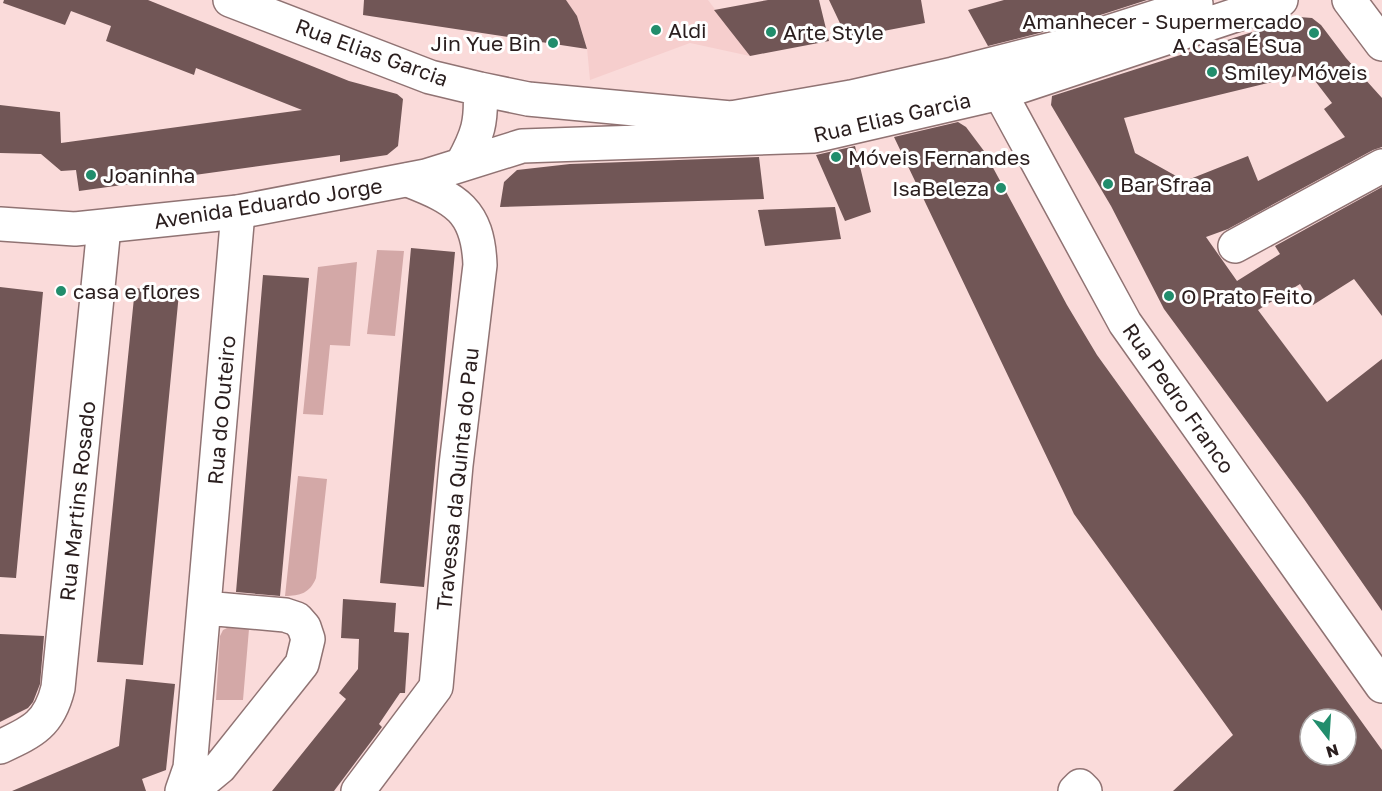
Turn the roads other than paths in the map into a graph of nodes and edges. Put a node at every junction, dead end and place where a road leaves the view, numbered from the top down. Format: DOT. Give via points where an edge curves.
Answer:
graph roads {
  1 [pos="230,0"];
  2 [pos="1209,0"];
  3 [pos="1281,0"];
  4 [pos="1349,0"];
  5 [pos="1382,44"];
  6 [pos="480,89"];
  7 [pos="1000,93"];
  8 [pos="462,164"];
  9 [pos="1382,166"];
  10 [pos="408,180"];
  11 [pos="238,212"];
  12 [pos="0,224"];
  13 [pos="104,227"];
  14 [pos="1235,246"];
  15 [pos="205,608"];
  16 [pos="1382,686"];
  17 [pos="0,747"];
  18 [pos="182,791"];
  19 [pos="191,791"];
  20 [pos="358,791"];
  21 [pos="1075,791"];
  22 [pos="1085,791"];
  1 -- 6 [label="street, Rua Elias Garcia" via="430,77"];
  2 -- 6 [label="street, Rua Elias Garcia" via="1068,45 954,74 731,118 528,99"];
  3 -- 7 [label="street, Rua Elias Garcia"];
  4 -- 5 [label="street"];
  6 -- 8 [label="street" via="482,116 478,135"];
  7 -- 8 [label="street, Rua Elias Garcia" via="813,136 522,146"];
  7 -- 16 [label="street, Rua Pedro Franco" via="1125,323"];
  8 -- 10 [label="street, Avenida Eduardo Jorge"];
  9 -- 14 [label="street"];
  10 -- 11 [label="street, Avenida Eduardo Jorge"];
  10 -- 20 [label="street, Travessa da Quinta do Pau" via="459,205 469,216 477,232 480,265 435,687"];
  11 -- 13 [label="street, Avenida Eduardo Jorge"];
  11 -- 15 [label="street, Rua do Outeiro"];
  12 -- 13 [label="street, Avenida Eduardo Jorge"];
  13 -- 17 [label="street, Rua Martins Rosado" via="58,688 53,709 43,722 27,735"];
  15 -- 18 [label="street, Rua do Outeiro" via="190,768"];
  15 -- 19 [label="street" via="291,617 304,627 308,639 302,664 220,767"];
  21 -- 22 [label="street" via="1080,786"];
}
